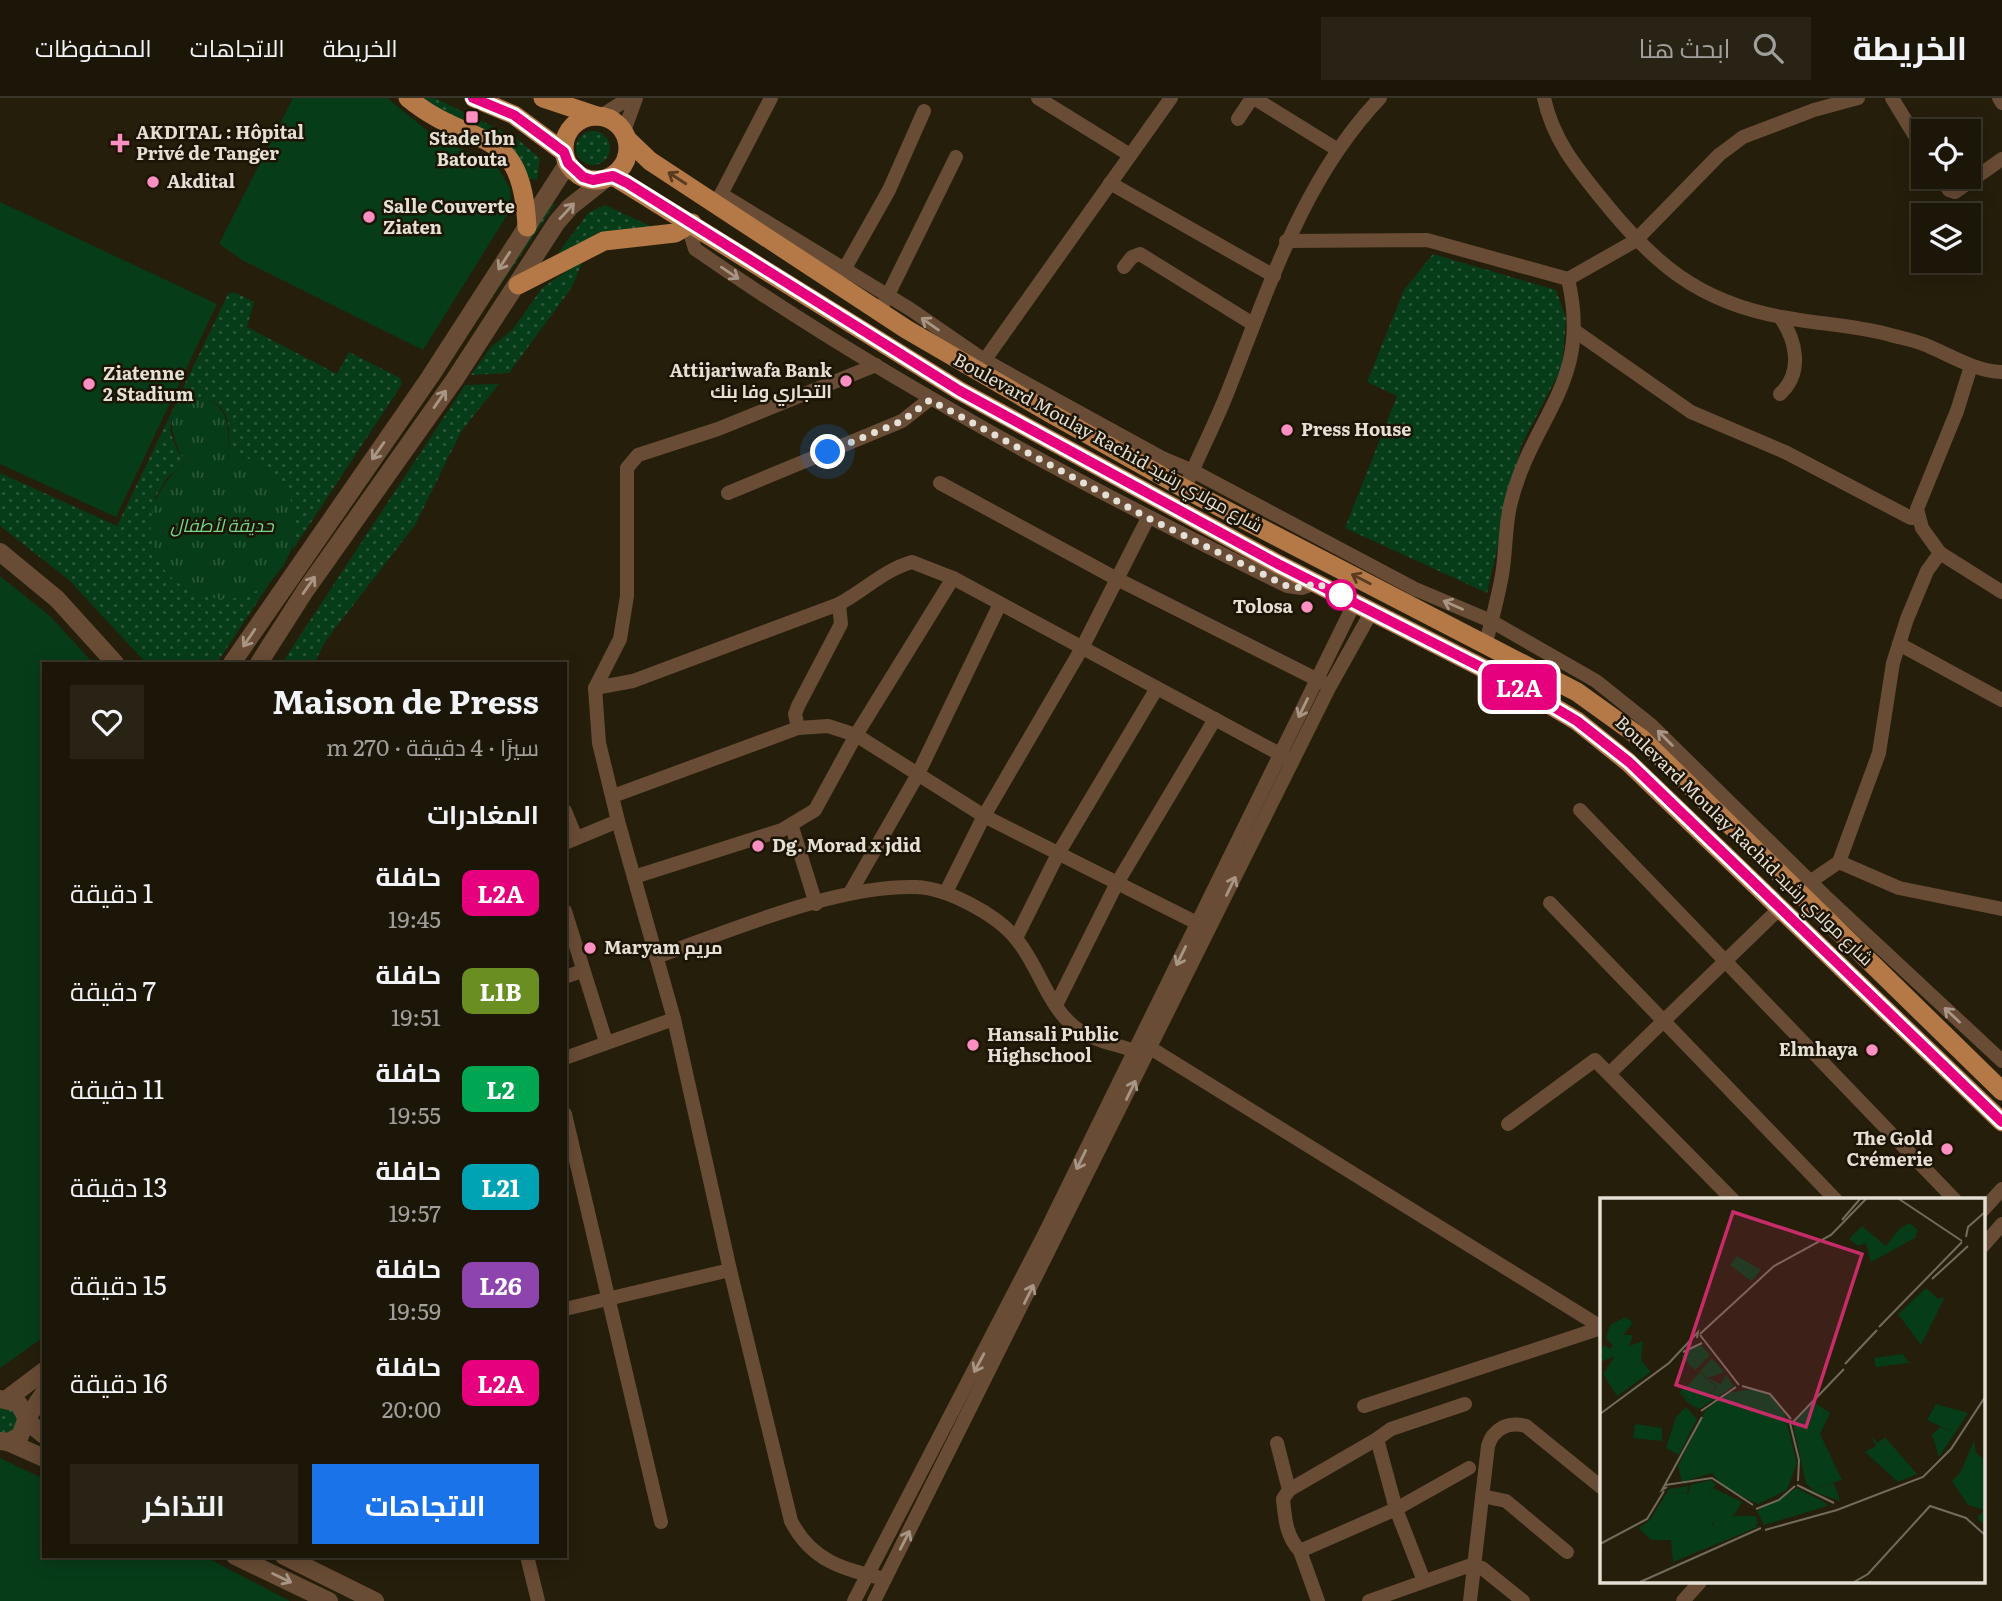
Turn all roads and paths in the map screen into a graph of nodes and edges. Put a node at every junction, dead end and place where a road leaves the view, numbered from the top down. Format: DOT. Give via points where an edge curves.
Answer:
graph roads {
  1 [pos="408,98"];
  2 [pos="474,98"];
  3 [pos="543,98"];
  4 [pos="629,98"];
  5 [pos="636,98"];
  6 [pos="771,98"];
  7 [pos="1038,98"];
  8 [pos="1171,98"];
  9 [pos="1253,98"];
  10 [pos="1544,98"];
  11 [pos="1858,98"];
  12 [pos="1892,98"];
  13 [pos="1999,98"];
  14 [pos="1372,100"];
  15 [pos="2002,103"];
  16 [pos="924,111"];
  17 [pos="599,116"];
  18 [pos="1238,119"];
  19 [pos="1911,129"];
  20 [pos="626,135"];
  21 [pos="1338,150"];
  22 [pos="1130,155"];
  23 [pos="956,157"];
  24 [pos="566,158"];
  25 [pos="2002,159"];
  26 [pos="1981,174"];
  27 [pos="608,178"];
  28 [pos="1110,183"];
  29 [pos="719,199"];
  30 [pos="694,224"];
  31 [pos="527,227"];
  32 [pos="668,233"];
  33 [pos="1286,241"];
  34 [pos="1636,241"];
  35 [pos="695,249"];
  36 [pos="1124,267"];
  37 [pos="841,276"];
  38 [pos="1274,276"];
  39 [pos="1568,279"];
  40 [pos="519,285"];
  41 [pos="883,304"];
  42 [pos="1780,317"];
  43 [pos="1253,324"];
  44 [pos="1575,331"];
  45 [pos="876,365"];
  46 [pos="980,365"];
  47 [pos="1971,366"];
  48 [pos="2002,372"];
  49 [pos="1780,394"];
  50 [pos="930,400"];
  51 [pos="1193,471"];
  52 [pos="940,482"];
  53 [pos="1185,489"];
  54 [pos="728,493"];
  55 [pos="1148,518"];
  56 [pos="1919,518"];
  57 [pos="0,552"];
  58 [pos="1940,553"];
  59 [pos="953,579"];
  60 [pos="1117,579"];
  61 [pos="1316,583"];
  62 [pos="2002,592"];
  63 [pos="839,604"];
  64 [pos="999,606"];
  65 [pos="1364,607"];
  66 [pos="1491,621"];
  67 [pos="1486,642"];
  68 [pos="1899,644"];
  69 [pos="1082,648"];
  70 [pos="114,662"];
  71 [pos="233,662"];
  72 [pos="260,662"];
  73 [pos="1324,683"];
  74 [pos="595,688"];
  75 [pos="1157,688"];
  76 [pos="2002,700"];
  77 [pos="1214,719"];
  78 [pos="798,728"];
  79 [pos="856,735"];
  80 [pos="1287,758"];
  81 [pos="917,776"];
  82 [pos="612,796"];
  83 [pos="1580,810"];
  84 [pos="984,816"];
  85 [pos="567,821"];
  86 [pos="618,821"];
  87 [pos="792,827"];
  88 [pos="571,841"];
  89 [pos="1058,854"];
  90 [pos="1839,862"];
  91 [pos="634,877"];
  92 [pos="1116,885"];
  93 [pos="1807,889"];
  94 [pos="946,892"];
  95 [pos="850,893"];
  96 [pos="816,904"];
  97 [pos="1550,904"];
  98 [pos="1780,908"];
  99 [pos="2002,909"];
  100 [pos="567,920"];
  101 [pos="1203,927"];
  102 [pos="1016,938"];
  103 [pos="656,957"];
  104 [pos="1724,964"];
  105 [pos="582,971"];
  106 [pos="567,976"];
  107 [pos="1056,1005"];
  108 [pos="674,1019"];
  109 [pos="1664,1023"];
  110 [pos="606,1042"];
  111 [pos="1144,1052"];
  112 [pos="567,1057"];
  113 [pos="2002,1061"];
  114 [pos="1610,1073"];
  115 [pos="2002,1091"];
  116 [pos="567,1122"];
  117 [pos="2002,1122"];
  118 [pos="1508,1124"];
  119 [pos="2002,1189"];
  120 [pos="1732,1198"];
  121 [pos="1834,1198"];
  122 [pos="1953,1198"];
  123 [pos="1984,1209"];
  124 [pos="2002,1224"];
  125 [pos="1984,1245"];
  126 [pos="730,1270"];
  127 [pos="610,1297"];
  128 [pos="567,1308"];
  129 [pos="1600,1327"];
  130 [pos="1600,1328"];
  131 [pos="42,1372"];
  132 [pos="42,1396"];
  133 [pos="4,1399"];
  134 [pos="1465,1404"];
  135 [pos="1364,1406"];
  136 [pos="27,1420"];
  137 [pos="42,1433"];
  138 [pos="1377,1439"];
  139 [pos="4,1441"];
  140 [pos="1277,1443"];
  141 [pos="42,1457"];
  142 [pos="1469,1468"];
  143 [pos="1600,1486"];
  144 [pos="1289,1490"];
  145 [pos="1482,1496"];
  146 [pos="1396,1508"];
  147 [pos="661,1522"];
  148 [pos="1300,1551"];
  149 [pos="1567,1552"];
  150 [pos="239,1558"];
  151 [pos="288,1558"];
  152 [pos="527,1558"];
  153 [pos="1475,1565"];
  154 [pos="867,1575"];
  155 [pos="885,1579"];
  156 [pos="1424,1581"];
  157 [pos="1698,1584"];
  158 [pos="329,1601"];
  159 [pos="375,1601"];
  160 [pos="538,1601"];
  161 [pos="854,1601"];
  162 [pos="874,1601"];
  163 [pos="1318,1601"];
  164 [pos="1369,1601"];
  165 [pos="1470,1601"];
  166 [pos="1522,1601"];
  167 [pos="1682,1601"];
  1 -- 31 [label="main road" via="512,159 522,184"];
  2 -- 24 [label="main road" via="514,115"];
  3 -- 17 [label="main road"];
  4 -- 17 [label="street"];
  5 -- 20 [label="street"];
  6 -- 29 [label="street"];
  7 -- 22 [label="street"];
  8 -- 22 [label="street"];
  9 -- 18 [label="street"];
  9 -- 21 [label="street"];
  10 -- 34 [label="street" via="1560,146"];
  11 -- 34 [label="street" via="1743,137 1719,155"];
  12 -- 19 [label="street"];
  13 -- 15 [label="street"];
  14 -- 21 [label="street"];
  16 -- 37 [label="street" via="889,190"];
  17 -- 20 [label="main road" via="618,124"];
  17 -- 24 [label="main road" via="576,122 569,131"];
  20 -- 27 [label="main road" via="626,160"];
  29 -- 20 [label="main road, Boulevard Moulay Rachid شارع مولاي رشيد, one-way" via="650,161"];
  21 -- 33 [label="street"];
  22 -- 28 [label="street"];
  23 -- 41 [label="street"];
  24 -- 27 [label="main road" via="583,177"];
  24 -- 31 [label="street"];
  25 -- 26 [label="street"];
  27 -- 30 [label="main road, Boulevard Moulay Rachid شارع مولاي رشيد"];
  40 -- 27 [label="street, one-way" via="570,206"];
  28 -- 38 [label="street"];
  28 -- 46 [label="street"];
  29 -- 37 [label="main road, Boulevard Moulay Rachid شارع مولاي رشيد"];
  30 -- 32 [label="main road"];
  30 -- 35 [label="street"];
  30 -- 61 [label="main road, Boulevard Moulay Rachid شارع مولاي رشيد" via="960,391"];
  31 -- 71 [label="street, one-way" via="430,377"];
  32 -- 35 [label="street"];
  32 -- 40 [label="main road" via="604,240"];
  33 -- 38 [label="street"];
  33 -- 39 [label="street" via="1427,240"];
  34 -- 39 [label="street"];
  34 -- 42 [label="street" via="1678,278 1710,296"];
  35 -- 45 [label="street, one-way"];
  36 -- 43 [label="street" via="1140,254"];
  37 -- 41 [label="main road, Boulevard Moulay Rachid شارع مولاي رشيد"];
  38 -- 43 [label="street"];
  39 -- 44 [label="street"];
  72 -- 40 [label="street, one-way"];
  46 -- 41 [label="main road, Boulevard Moulay Rachid شارع مولاي رشيد, one-way"];
  42 -- 47 [label="street" via="1894,336 1925,344"];
  42 -- 49 [label="street" via="1789,330 1795,357 1794,375"];
  43 -- 51 [label="street"];
  44 -- 56 [label="street" via="1691,412"];
  44 -- 66 [label="street" via="1562,388 1524,464 1510,506"];
  45 -- 50 [label="street"];
  45 -- 74 [label="street" via="630,460 627,596 620,639"];
  46 -- 51 [label="street"];
  46 -- 53 [label="main road, Boulevard Moulay Rachid شارع مولاي رشيد"];
  47 -- 48 [label="street"];
  47 -- 56 [label="street" via="1917,509"];
  50 -- 54 [label="street" via="902,421"];
  50 -- 55 [label="street"];
  51 -- 53 [label="street"];
  66 -- 51 [label="street, one-way" via="1415,589"];
  52 -- 60 [label="street"];
  67 -- 53 [label="main road, Boulevard Moulay Rachid شارع مولاي رشيد, one-way"];
  55 -- 60 [label="street"];
  55 -- 61 [label="street" via="1287,586 1302,588"];
  56 -- 58 [label="street"];
  57 -- 70 [label="street" via="57,598"];
  58 -- 62 [label="street"];
  58 -- 68 [label="street" via="1927,571"];
  59 -- 63 [label="street" via="912,562 883,574"];
  59 -- 64 [label="street"];
  59 -- 79 [label="street"];
  60 -- 69 [label="street"];
  60 -- 73 [label="street"];
  61 -- 65 [label="main road, Boulevard Moulay Rachid شارع مولاي رشيد"];
  63 -- 74 [label="street" via="633,681"];
  63 -- 78 [label="street" via="841,624 798,706"];
  64 -- 69 [label="street"];
  64 -- 81 [label="street"];
  65 -- 73 [label="street"];
  65 -- 98 [label="main road, Boulevard Moulay Rachid شارع مولاي رشيد" via="1577,721 1629,762"];
  66 -- 67 [label="street"];
  93 -- 66 [label="street, one-way" via="1651,725 1583,673"];
  67 -- 93 [label="main road, Boulevard Moulay Rachid شارع مولاي رشيد" via="1612,714"];
  68 -- 76 [label="street"];
  68 -- 90 [label="street" via="1879,753"];
  69 -- 75 [label="street"];
  69 -- 84 [label="street"];
  73 -- 80 [label="street"];
  74 -- 82 [label="street" via="599,743"];
  75 -- 77 [label="street"];
  75 -- 89 [label="street"];
  77 -- 80 [label="street"];
  77 -- 92 [label="street"];
  78 -- 79 [label="street" via="828,726"];
  78 -- 82 [label="street"];
  79 -- 81 [label="street"];
  79 -- 87 [label="street" via="816,810"];
  80 -- 101 [label="street"];
  81 -- 84 [label="street"];
  81 -- 95 [label="street"];
  82 -- 86 [label="street"];
  83 -- 104 [label="street"];
  84 -- 89 [label="street"];
  84 -- 94 [label="street"];
  85 -- 88 [label="street"];
  86 -- 88 [label="street"];
  86 -- 91 [label="street"];
  87 -- 91 [label="street"];
  87 -- 96 [label="street"];
  89 -- 92 [label="street"];
  89 -- 102 [label="street"];
  90 -- 93 [label="street"];
  90 -- 99 [label="street" via="1899,888"];
  91 -- 103 [label="street"];
  92 -- 101 [label="street"];
  92 -- 107 [label="street"];
  113 -- 93 [label="street, one-way"];
  93 -- 115 [label="main road, Boulevard Moulay Rachid شارع مولاي رشيد"];
  94 -- 95 [label="street" via="916,887"];
  94 -- 102 [label="street" via="986,914"];
  95 -- 96 [label="street"];
  96 -- 103 [label="street"];
  97 -- 109 [label="street"];
  98 -- 104 [label="street"];
  98 -- 117 [label="main road, Boulevard Moulay Rachid شارع مولاي رشيد"];
  100 -- 105 [label="street"];
  101 -- 111 [label="street"];
  102 -- 107 [label="street"];
  103 -- 108 [label="street"];
  104 -- 109 [label="street"];
  104 -- 122 [label="street"];
  105 -- 106 [label="street"];
  105 -- 110 [label="street"];
  107 -- 111 [label="street" via="1082,1032"];
  108 -- 110 [label="street"];
  108 -- 126 [label="street"];
  109 -- 114 [label="street"];
  109 -- 121 [label="street"];
  110 -- 112 [label="street"];
  111 -- 129 [label="street"];
  111 -- 154 [label="street, one-way"];
  155 -- 111 [label="street, one-way"];
  114 -- 118 [label="street" via="1591,1061"];
  114 -- 120 [label="street"];
  116 -- 127 [label="street"];
  119 -- 123 [label="street"];
  124 -- 125 [label="street"];
  126 -- 127 [label="street"];
  126 -- 154 [label="street" via="791,1521 805,1544 826,1561"];
  127 -- 128 [label="street"];
  127 -- 147 [label="street"];
  130 -- 135 [label="street"];
  131 -- 133 [label="street"];
  132 -- 136 [label="street"];
  133 -- 136 [label="street" via="23,1407"];
  134 -- 138 [label="street" via="1391,1429"];
  136 -- 137 [label="street"];
  136 -- 139 [label="street" via="20,1436"];
  138 -- 144 [label="street"];
  138 -- 146 [label="street"];
  139 -- 141 [label="street"];
  140 -- 144 [label="street"];
  142 -- 146 [label="street"];
  143 -- 145 [label="street" via="1532,1429 1511,1424 1490,1440"];
  144 -- 148 [label="street" via="1283,1499 1287,1529 1290,1541"];
  145 -- 149 [label="street" via="1506,1501"];
  145 -- 153 [label="street"];
  146 -- 148 [label="street"];
  146 -- 156 [label="street"];
  148 -- 163 [label="street"];
  150 -- 158 [label="street, one-way"];
  151 -- 159 [label="street"];
  152 -- 160 [label="street"];
  153 -- 156 [label="street"];
  153 -- 165 [label="street"];
  153 -- 166 [label="street"];
  154 -- 155 [label="street"];
  154 -- 161 [label="street"];
  155 -- 162 [label="street"];
  156 -- 164 [label="street"];
  157 -- 167 [label="street"];
}
